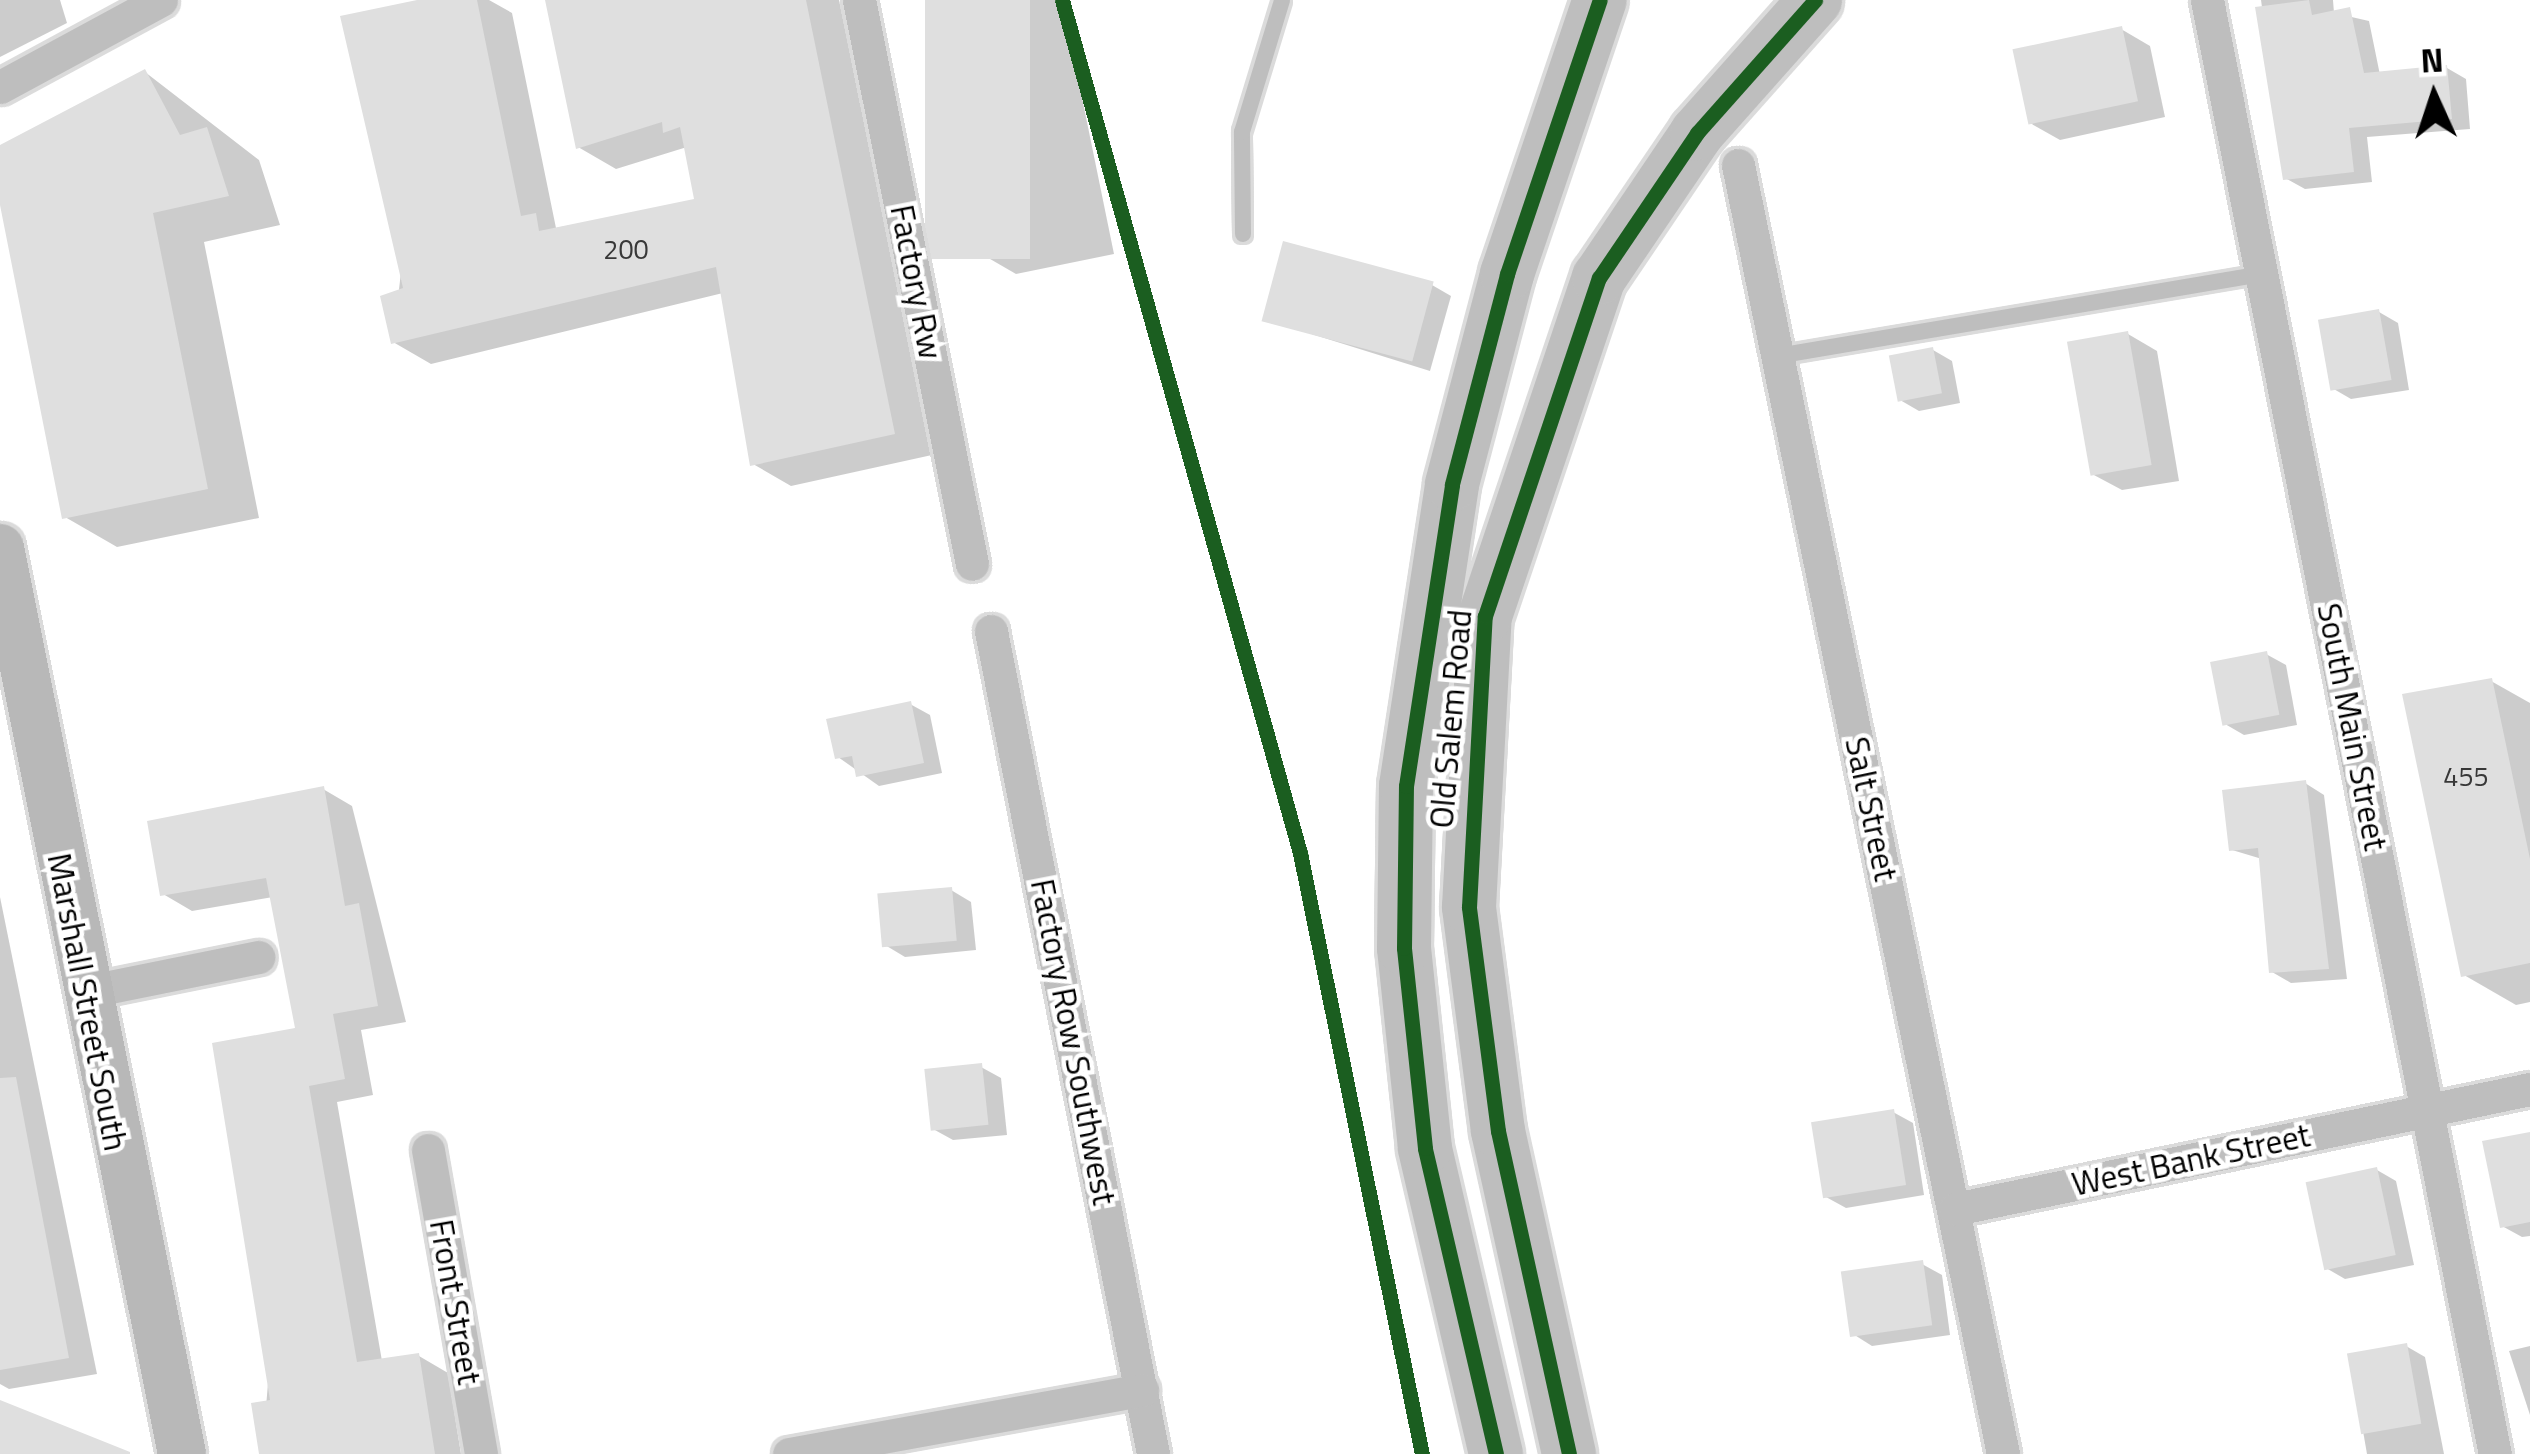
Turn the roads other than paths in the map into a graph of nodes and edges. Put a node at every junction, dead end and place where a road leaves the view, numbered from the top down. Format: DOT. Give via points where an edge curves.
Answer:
graph roads {
  1 [pos="161,0"];
  2 [pos="859,0"];
  3 [pos="1282,0"];
  4 [pos="1600,0"];
  5 [pos="1815,0"];
  6 [pos="2207,0"];
  7 [pos="0,87"];
  8 [pos="1738,165"];
  9 [pos="1243,234"];
  10 [pos="2262,274"];
  11 [pos="1777,356"];
  12 [pos="0,548"];
  13 [pos="973,564"];
  14 [pos="992,631"];
  15 [pos="258,957"];
  16 [pos="85,992"];
  17 [pos="2530,1089"];
  18 [pos="2428,1111"];
  19 [pos="428,1150"];
  20 [pos="1954,1209"];
  21 [pos="1142,1390"];
  22 [pos="182,1454"];
  23 [pos="481,1454"];
  24 [pos="789,1454"];
  25 [pos="1153,1454"];
  26 [pos="1496,1454"];
  27 [pos="1569,1454"];
  28 [pos="2002,1454"];
  29 [pos="2495,1454"];
  1 -- 7 [label="street"];
  2 -- 13 [label="street, Factory Rw"];
  3 -- 9 [label="lane" via="1242,132"];
  4 -- 26 [label="main road, Old Salem Road" via="1507,274 1452,484 1406,786 1404,948 1424,1148"];
  5 -- 27 [label="main road, Old Salem Road" via="1697,133 1599,278 1485,616 1469,907 1498,1131"];
  6 -- 10 [label="street, South Main Street"];
  8 -- 11 [label="street, Salt Street"];
  10 -- 11 [label="lane"];
  10 -- 18 [label="street, South Main Street"];
  11 -- 20 [label="street, Salt Street"];
  12 -- 16 [label="main road, Marshall Street South"];
  14 -- 21 [label="street, Factory Row Southwest"];
  15 -- 16 [label="street"];
  16 -- 22 [label="main road, Marshall Street South"];
  17 -- 18 [label="street, West Bank Street"];
  18 -- 20 [label="street, West Bank Street"];
  18 -- 29 [label="street, South Main Street"];
  19 -- 23 [label="street, Front Street"];
  20 -- 28 [label="street, Salt Street"];
  21 -- 24 [label="street"];
  21 -- 25 [label="street, Factory Row Southwest"];
}
